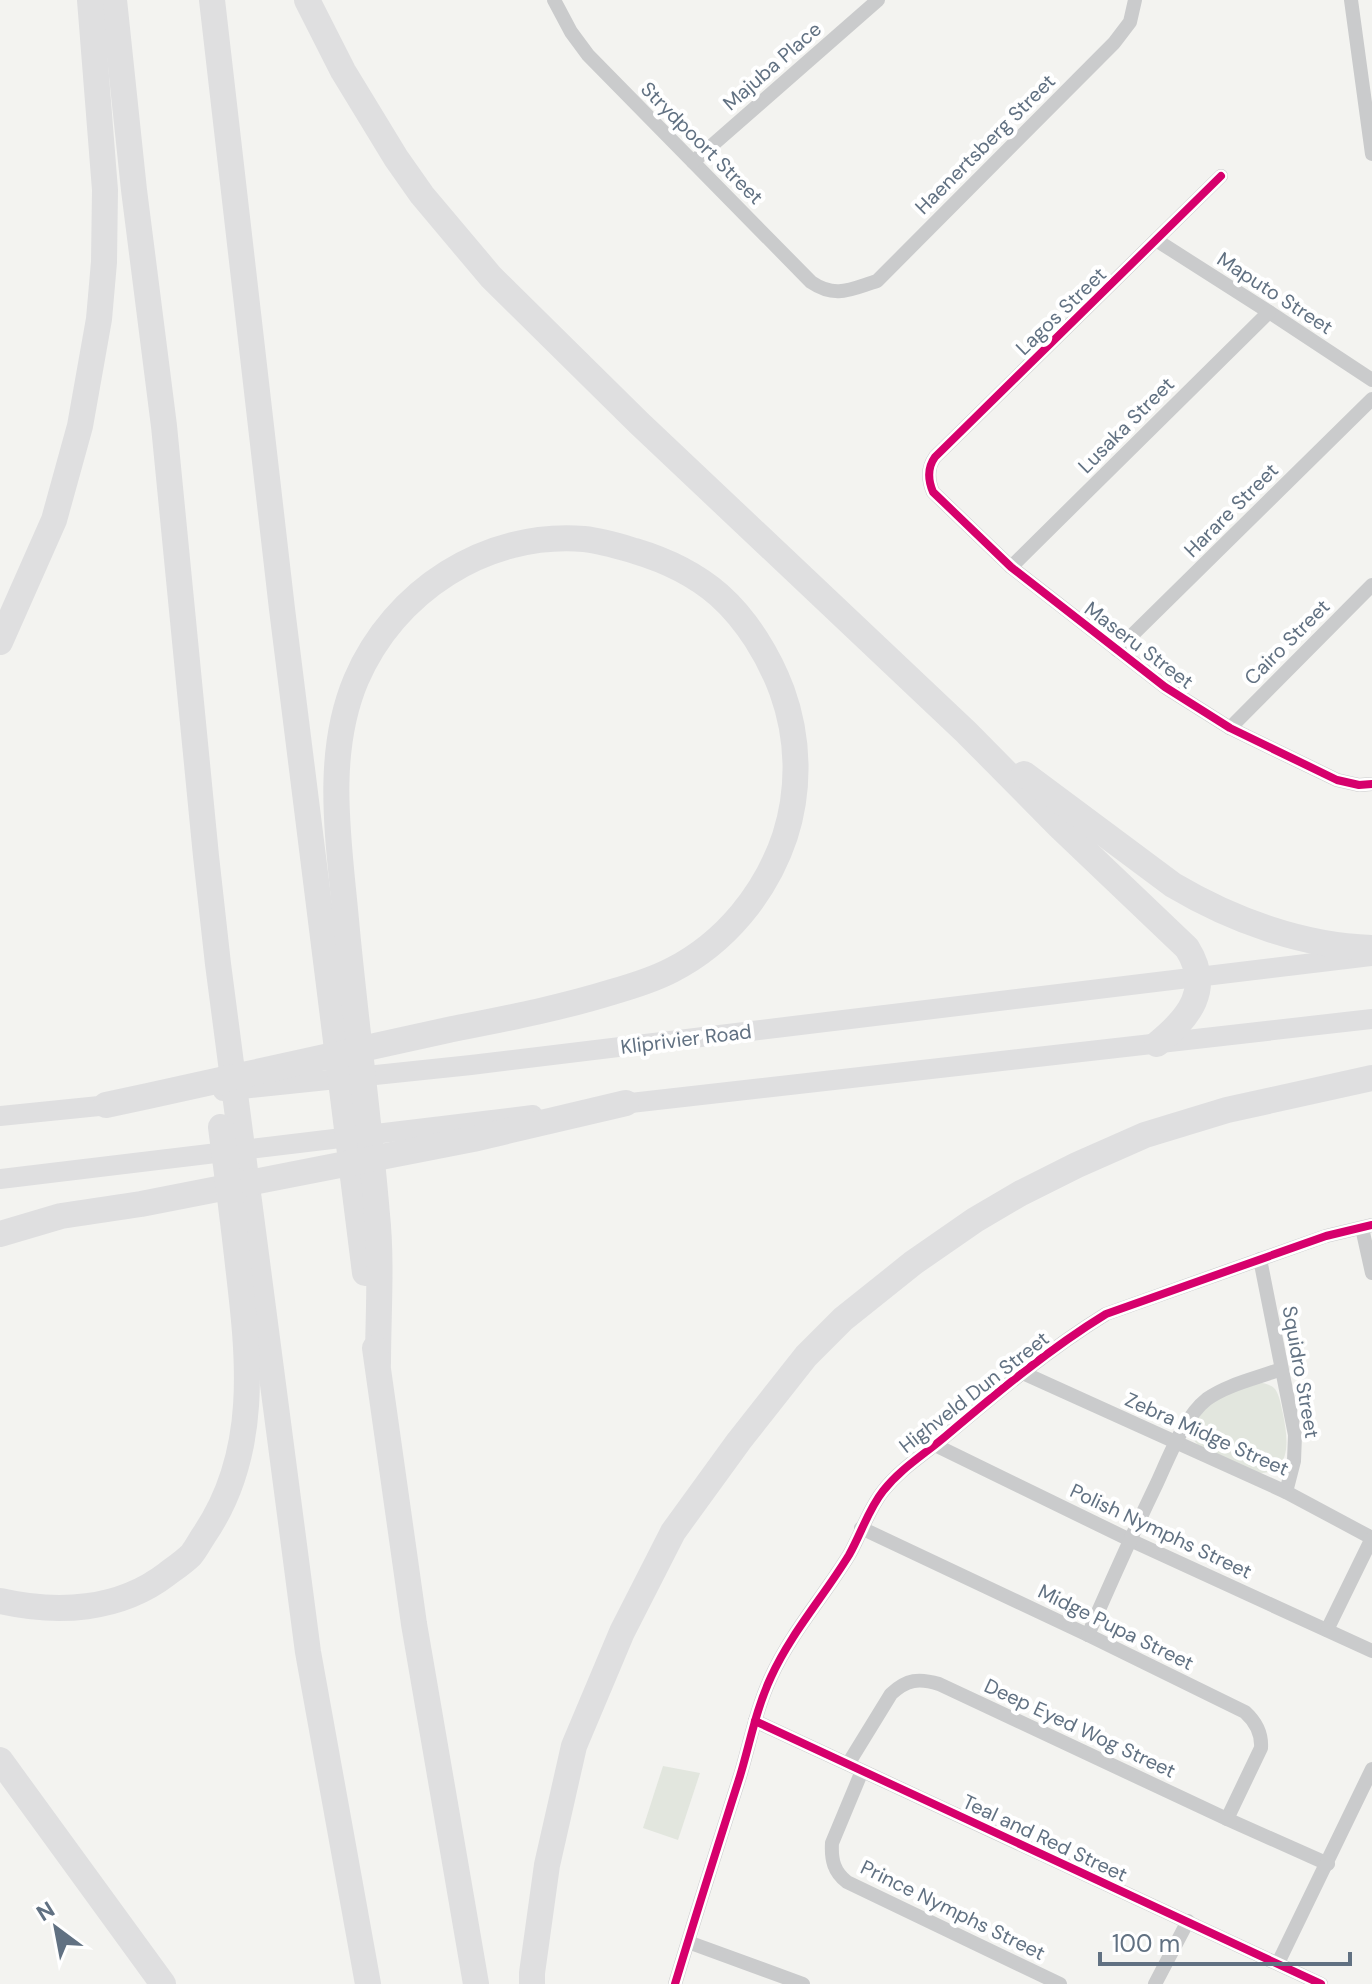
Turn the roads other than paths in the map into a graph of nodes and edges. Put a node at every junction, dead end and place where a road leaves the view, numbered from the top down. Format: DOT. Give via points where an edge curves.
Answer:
graph roads {
  1 [pos="90,0"];
  2 [pos="114,0"];
  3 [pos="212,0"];
  4 [pos="307,0"];
  5 [pos="878,0"];
  6 [pos="1135,0"];
  7 [pos="1351,0"];
  8 [pos="556,1"];
  9 [pos="1372,154"];
  10 [pos="693,162"];
  11 [pos="1221,176"];
  12 [pos="1156,240"];
  13 [pos="840,293"];
  14 [pos="1269,312"];
  15 [pos="1372,380"];
  16 [pos="1372,399"];
  17 [pos="929,473"];
  18 [pos="1011,567"];
  19 [pos="1372,585"];
  20 [pos="0,642"];
  21 [pos="1117,650"];
  22 [pos="1230,728"];
  23 [pos="966,732"];
  24 [pos="1372,784"];
  25 [pos="206,856"];
  26 [pos="1372,948"];
  27 [pos="1372,956"];
  28 [pos="1199,976"];
  29 [pos="1372,1019"];
  30 [pos="1157,1044"];
  31 [pos="1372,1078"];
  32 [pos="147,1098"];
  33 [pos="626,1103"];
  34 [pos="106,1105"];
  35 [pos="0,1116"];
  36 [pos="471,1131"];
  37 [pos="0,1179"];
  38 [pos="247,1183"];
  39 [pos="1367,1226"];
  40 [pos="0,1234"];
  41 [pos="1260,1259"];
  42 [pos="1372,1273"];
  43 [pos="378,1363"];
  44 [pos="1281,1369"];
  45 [pos="1023,1373"];
  46 [pos="1176,1442"];
  47 [pos="935,1445"];
  48 [pos="1286,1492"];
  49 [pos="861,1528"];
  50 [pos="1372,1538"];
  51 [pos="1130,1540"];
  52 [pos="0,1601"];
  53 [pos="1327,1630"];
  54 [pos="1088,1635"];
  55 [pos="1372,1651"];
  56 [pos="755,1721"];
  57 [pos="0,1760"];
  58 [pos="848,1764"];
  59 [pos="1372,1769"];
  60 [pos="862,1771"];
  61 [pos="1227,1819"];
  62 [pos="1328,1864"];
  63 [pos="1188,1921"];
  64 [pos="688,1942"];
  65 [pos="1278,1963"];
  66 [pos="163,1984"];
  67 [pos="368,1984"];
  68 [pos="476,1984"];
  69 [pos="532,1984"];
  70 [pos="675,1984"];
  71 [pos="803,1984"];
  72 [pos="1060,1984"];
  73 [pos="1155,1984"];
  74 [pos="1321,1984"];
  1 -- 20 [label="highway" via="105,190 99,319 80,426 54,520"];
  2 -- 25 [label="highway" via="164,426"];
  3 -- 43 [label="highway" via="282,609"];
  4 -- 23 [label="highway" via="396,158 491,277"];
  5 -- 10 [label="street, Majuba Place"];
  6 -- 13 [label="street, Haenertsberg Street" via="1130,22 1114,43 877,281"];
  7 -- 9 [label="street"];
  8 -- 10 [label="street, Strydpoort Street" via="588,55"];
  10 -- 13 [label="street, Strydpoort Street" via="811,282"];
  11 -- 12 [label="street, Lagos Street"];
  12 -- 14 [label="street, Maputo Street"];
  12 -- 17 [label="street, Lagos Street" via="935,457"];
  14 -- 15 [label="street, Maputo Street"];
  14 -- 18 [label="street, Lusaka Street"];
  16 -- 21 [label="street, Harare Street"];
  17 -- 18 [label="street, Maseru Street" via="933,492"];
  18 -- 21 [label="street, Maseru Street"];
  19 -- 22 [label="street, Cairo Street"];
  21 -- 22 [label="street, Maseru Street"];
  22 -- 24 [label="street, Maseru Street" via="1337,780"];
  23 -- 26 [label="highway" via="1194,897 1275,931"];
  23 -- 28 [label="highway" via="1177,937"];
  25 -- 38 [label="highway"];
  25 -- 52 [label="highway" via="206,1006 247,1334 246,1426 237,1469 218,1515 190,1555 155,1583 112,1603 70,1609"];
  27 -- 28 [label="main road, Kliprivier Road"];
  28 -- 30 [label="highway" via="1187,1015"];
  28 -- 32 [label="main road, Kliprivier Road" via="471,1065"];
  29 -- 30 [label="main road"];
  30 -- 33 [label="main road"];
  31 -- 69 [label="highway" via="1214,1114 1145,1135 1077,1165 975,1220 913,1263 806,1356 673,1532 622,1632 574,1746 547,1865"];
  32 -- 34 [label="highway"];
  32 -- 43 [label="highway" via="454,1029 515,1018 590,999 673,970 722,935 749,907 776,864 796,787 788,709 769,660 737,614 720,595 659,558 601,541 537,541 485,554 425,588 376,643 356,682 342,726 337,821 355,1011 378,1221"];
  33 -- 36 [label="highway"];
  34 -- 35 [label="main road"];
  36 -- 37 [label="main road"];
  36 -- 38 [label="highway"];
  38 -- 40 [label="highway" via="61,1216"];
  38 -- 67 [label="highway" via="308,1652"];
  39 -- 41 [label="street, Highveld Dun Street"];
  39 -- 42 [label="street"];
  41 -- 44 [label="street, Squidro Street"];
  41 -- 45 [label="street, Highveld Dun Street" via="1106,1314"];
  43 -- 68 [label="highway" via="414,1624"];
  44 -- 46 [label="street" via="1208,1398"];
  44 -- 48 [label="street, Squidro Street" via="1295,1435"];
  45 -- 46 [label="street, Zebra Midge Street"];
  45 -- 47 [label="street, Highveld Dun Street"];
  46 -- 48 [label="street, Zebra Midge Street"];
  46 -- 51 [label="street"];
  47 -- 49 [label="street, Highveld Dun Street" via="881,1492"];
  47 -- 51 [label="street, Polish Nymphs Street"];
  48 -- 50 [label="street, Zebra Midge Street"];
  49 -- 54 [label="street, Midge Pupa Street"];
  49 -- 56 [label="street, Highveld Dun Street" via="851,1552 783,1652"];
  50 -- 53 [label="street"];
  51 -- 53 [label="street, Polish Nymphs Street"];
  51 -- 54 [label="street"];
  53 -- 55 [label="street, Polish Nymphs Street"];
  54 -- 61 [label="street, Midge Pupa Street" via="1252,1718 1261,1748"];
  56 -- 58 [label="street, Teal and Red Street"];
  56 -- 64 [label="street, Highveld Dun Street"];
  57 -- 66 [label="highway"];
  58 -- 60 [label="street, Teal and Red Street"];
  58 -- 61 [label="street, Deep Eyed Wog Street" via="891,1694 921,1679"];
  59 -- 62 [label="street"];
  60 -- 63 [label="street, Teal and Red Street"];
  60 -- 72 [label="street, Prince Nymphs Street" via="832,1843 839,1876"];
  61 -- 62 [label="street, Deep Eyed Wog Street"];
  62 -- 65 [label="street"];
  63 -- 65 [label="street, Teal and Red Street"];
  63 -- 73 [label="street"];
  64 -- 70 [label="street, Highveld Dun Street"];
  64 -- 71 [label="street"];
  65 -- 74 [label="street, Teal and Red Street"];
}
